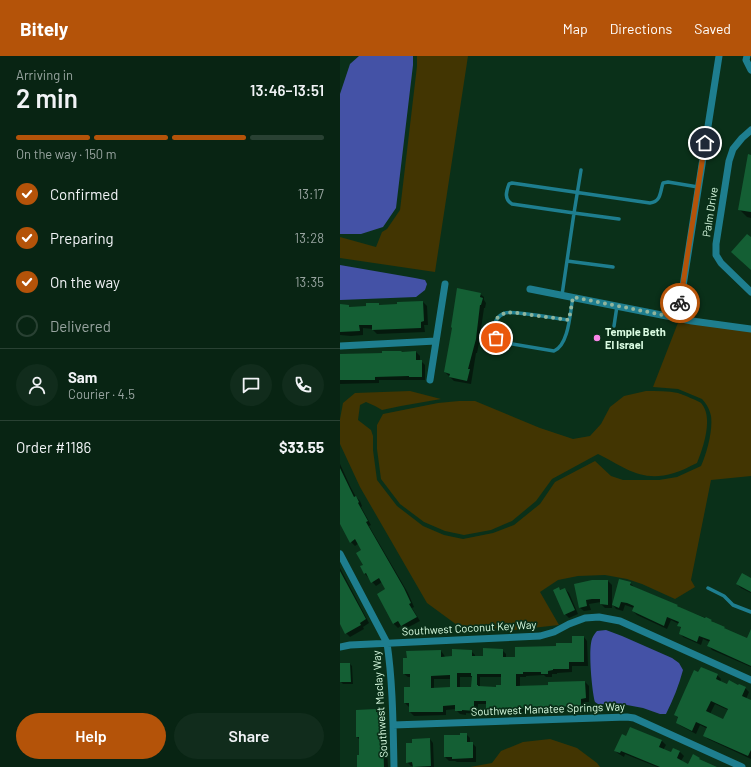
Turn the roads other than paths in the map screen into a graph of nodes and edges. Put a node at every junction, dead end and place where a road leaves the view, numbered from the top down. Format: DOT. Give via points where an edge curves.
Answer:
graph roads {
  1 [pos="719,56"];
  2 [pos="747,56"];
  3 [pos="751,70"];
  4 [pos="751,130"];
  5 [pos="581,170"];
  6 [pos="698,186"];
  7 [pos="578,192"];
  8 [pos="574,213"];
  9 [pos="619,219"];
  10 [pos="567,261"];
  11 [pos="613,268"];
  12 [pos="445,284"];
  13 [pos="530,289"];
  14 [pos="751,292"];
  15 [pos="562,295"];
  16 [pos="573,297"];
  17 [pos="617,306"];
  18 [pos="678,318"];
  19 [pos="569,320"];
  20 [pos="614,326"];
  21 [pos="751,329"];
  22 [pos="436,341"];
  23 [pos="340,346"];
  24 [pos="430,380"];
  25 [pos="340,554"];
  26 [pos="708,588"];
  27 [pos="751,612"];
  28 [pos="387,644"];
  29 [pos="340,647"];
  30 [pos="751,680"];
  31 [pos="393,725"];
  32 [pos="394,767"];
  33 [pos="742,767"];
  1 -- 6 [label="street"];
  2 -- 3 [label="street" via="746,60"];
  4 -- 14 [label="street, Palm Drive" via="733,149 729,161 716,255"];
  5 -- 7 [label="lane"];
  6 -- 7 [label="lane" via="663,183 658,200 650,203"];
  6 -- 18 [label="street"];
  7 -- 8 [label="lane"];
  7 -- 8 [label="lane" via="512,183 508,187 506,198 512,204"];
  8 -- 9 [label="lane"];
  8 -- 10 [label="lane"];
  10 -- 11 [label="lane"];
  10 -- 15 [label="lane"];
  12 -- 22 [label="street"];
  13 -- 15 [label="street"];
  15 -- 16 [label="street"];
  16 -- 17 [label="street"];
  16 -- 19 [label="lane"];
  17 -- 18 [label="street"];
  17 -- 20 [label="lane"];
  18 -- 21 [label="street"];
  19 -- 19 [label="lane" via="563,344 554,351 501,342 494,335 497,318 506,312"];
  22 -- 23 [label="street"];
  22 -- 24 [label="street"];
  25 -- 28 [label="street, Southwest Maclay Way"];
  26 -- 27 [label="lane" via="724,596 733,605"];
  28 -- 29 [label="street, Southwest Coconut Key Way"];
  28 -- 30 [label="street, Southwest Coconut Key Way" via="540,636 585,618 599,617 620,622"];
  28 -- 31 [label="street, Southwest Maclay Way"];
  31 -- 32 [label="street, Southwest Maclay Way"];
  31 -- 33 [label="street, Southwest Manatee Springs Way" via="634,718"];
}
